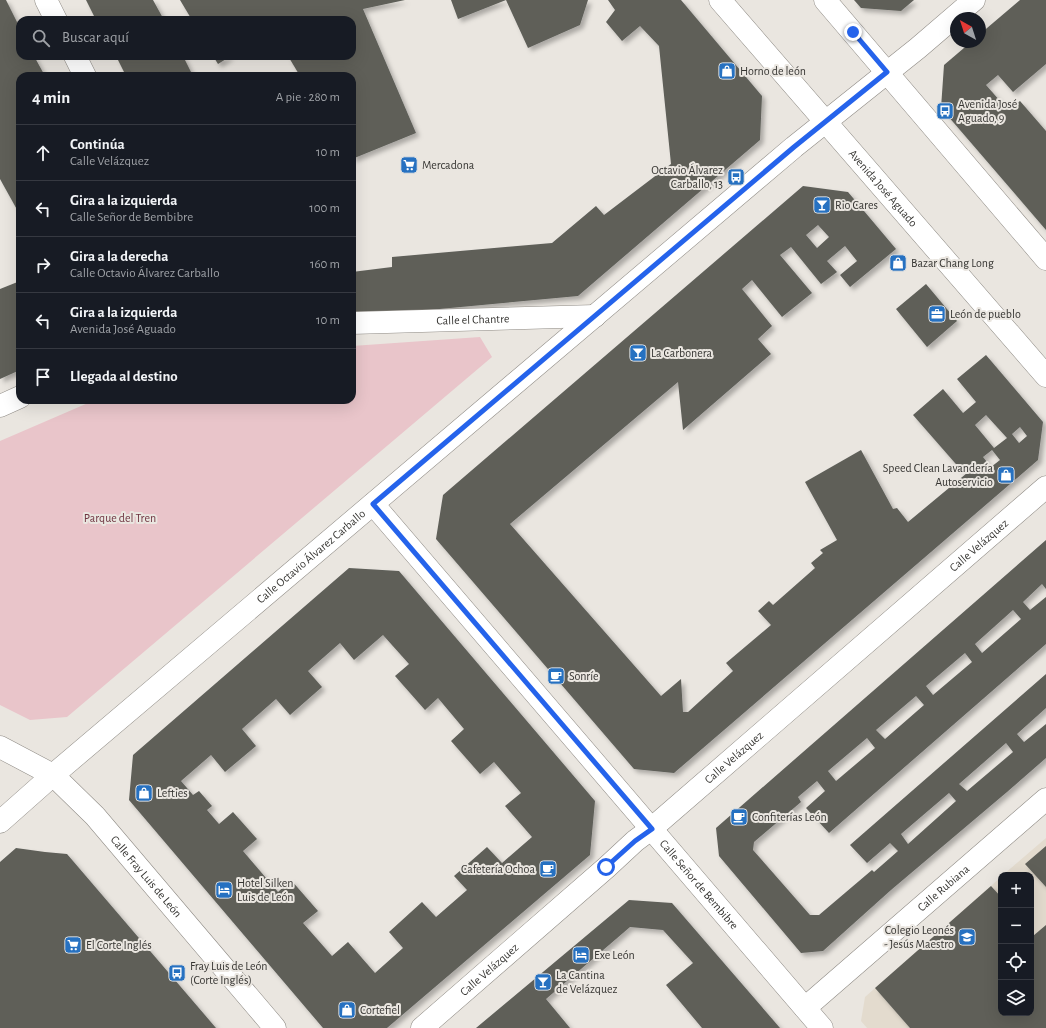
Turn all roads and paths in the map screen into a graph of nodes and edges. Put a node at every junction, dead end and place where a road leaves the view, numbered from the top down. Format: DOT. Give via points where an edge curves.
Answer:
graph roads {
  1 [pos="46,0"];
  2 [pos="720,0"];
  3 [pos="825,0"];
  4 [pos="974,0"];
  5 [pos="54,16"];
  6 [pos="77,60"];
  7 [pos="83,72"];
  8 [pos="887,72"];
  9 [pos="826,121"];
  10 [pos="1046,259"];
  11 [pos="595,316"];
  12 [pos="356,323"];
  13 [pos="1046,376"];
  14 [pos="16,399"];
  15 [pos="0,406"];
  16 [pos="1046,487"];
  17 [pos="373,504"];
  18 [pos="0,747"];
  19 [pos="53,775"];
  20 [pos="1046,799"];
  21 [pos="0,822"];
  22 [pos="652,829"];
  23 [pos="805,1008"];
  24 [pos="275,1028"];
  25 [pos="422,1028"];
  26 [pos="822,1028"];
  1 -- 5 [label="street"];
  2 -- 9 [label="street, Avenida José Aguado"];
  3 -- 8 [label="street"];
  4 -- 8 [label="street, Calle Octavio Álvarez Carballo"];
  6 -- 7 [label="street"];
  8 -- 9 [label="street, Calle Octavio Álvarez Carballo"];
  8 -- 10 [label="street"];
  9 -- 11 [label="street, Calle Octavio Álvarez Carballo"];
  9 -- 13 [label="street, Avenida José Aguado"];
  11 -- 12 [label="street, Calle el Chantre"];
  11 -- 17 [label="street, Calle Octavio Álvarez Carballo"];
  14 -- 15 [label="street"];
  16 -- 22 [label="street, Calle Velázquez"];
  17 -- 19 [label="street, Calle Octavio Álvarez Carballo"];
  17 -- 22 [label="street, Calle Señor de Bembibre"];
  18 -- 19 [label="street, Calle Fray Luis de León"];
  19 -- 21 [label="street, Calle Octavio Álvarez Carballo"];
  19 -- 24 [label="street, Calle Fray Luis de León" via="95,816"];
  20 -- 23 [label="street, Calle Rubiana"];
  22 -- 23 [label="street, Calle Señor de Bembibre"];
  22 -- 25 [label="street, Calle Velázquez" via="635,841"];
  23 -- 26 [label="street, Calle Señor de Bembibre"];
}
